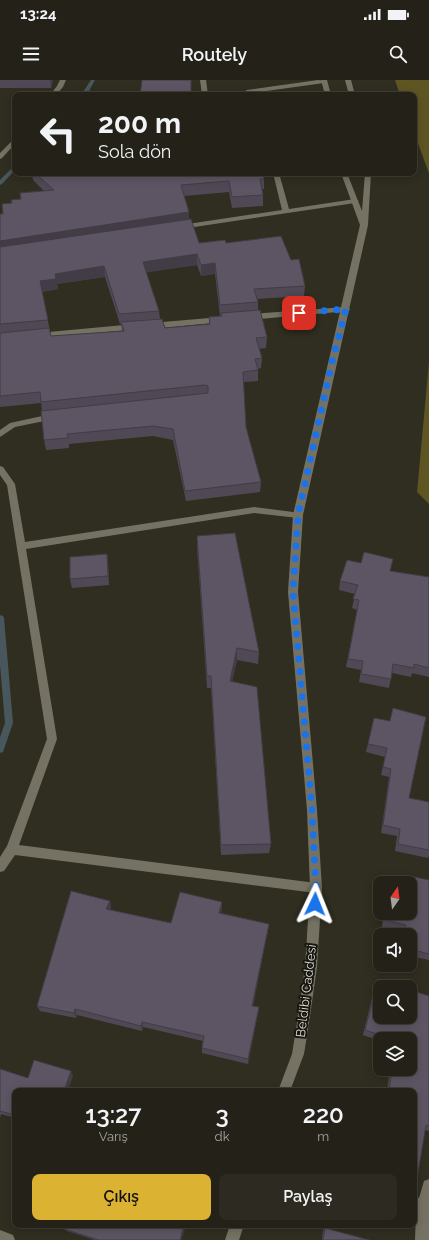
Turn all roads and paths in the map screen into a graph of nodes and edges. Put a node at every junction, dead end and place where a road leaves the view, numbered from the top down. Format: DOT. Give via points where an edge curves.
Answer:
graph roads {
  1 [pos="62,80"];
  2 [pos="203,80"];
  3 [pos="348,80"];
  4 [pos="324,81"];
  5 [pos="56,92"];
  6 [pos="205,92"];
  7 [pos="247,92"];
  8 [pos="327,92"];
  9 [pos="351,92"];
  10 [pos="12,143"];
  11 [pos="0,157"];
  12 [pos="277,176"];
  13 [pos="345,176"];
  14 [pos="368,176"];
  15 [pos="354,201"];
  16 [pos="286,211"];
  17 [pos="364,225"];
  18 [pos="170,229"];
  19 [pos="346,309"];
  20 [pos="244,318"];
  21 [pos="228,319"];
  22 [pos="31,337"];
  23 [pos="66,415"];
  24 [pos="0,434"];
  25 [pos="0,469"];
  26 [pos="298,515"];
  27 [pos="21,546"];
  28 [pos="12,849"];
  29 [pos="0,867"];
  30 [pos="316,888"];
  31 [pos="285,1088"];
  32 [pos="429,1186"];
  33 [pos="419,1205"];
  34 [pos="236,1228"];
  35 [pos="0,1237"];
  36 [pos="8,1240"];
  37 [pos="232,1240"];
  38 [pos="422,1240"];
  1 -- 5 [label="street"];
  2 -- 6 [label="street"];
  3 -- 9 [label="street"];
  4 -- 7 [label="street"];
  4 -- 8 [label="street"];
  10 -- 11 [label="street"];
  12 -- 16 [label="street"];
  13 -- 15 [label="street"];
  14 -- 17 [label="street, Beldibi Caddesi"];
  15 -- 16 [label="street"];
  15 -- 17 [label="street"];
  16 -- 18 [label="street"];
  17 -- 19 [label="street, Beldibi Caddesi"];
  19 -- 20 [label="street"];
  19 -- 26 [label="street, Beldibi Caddesi"];
  21 -- 22 [label="street"];
  23 -- 24 [label="street" via="43,417 13,425"];
  25 -- 27 [label="street" via="11,484"];
  26 -- 27 [label="street" via="254,510"];
  26 -- 30 [label="street, Beldibi Caddesi" via="293,592 312,810"];
  27 -- 28 [label="street" via="52,739"];
  28 -- 29 [label="street"];
  28 -- 30 [label="street"];
  30 -- 31 [label="street, Beldibi Caddesi" via="311,967 302,1029 298,1054"];
  32 -- 33 [label="street"];
  33 -- 38 [label="street"];
  34 -- 37 [label="street"];
  35 -- 36 [label="street"];
}
